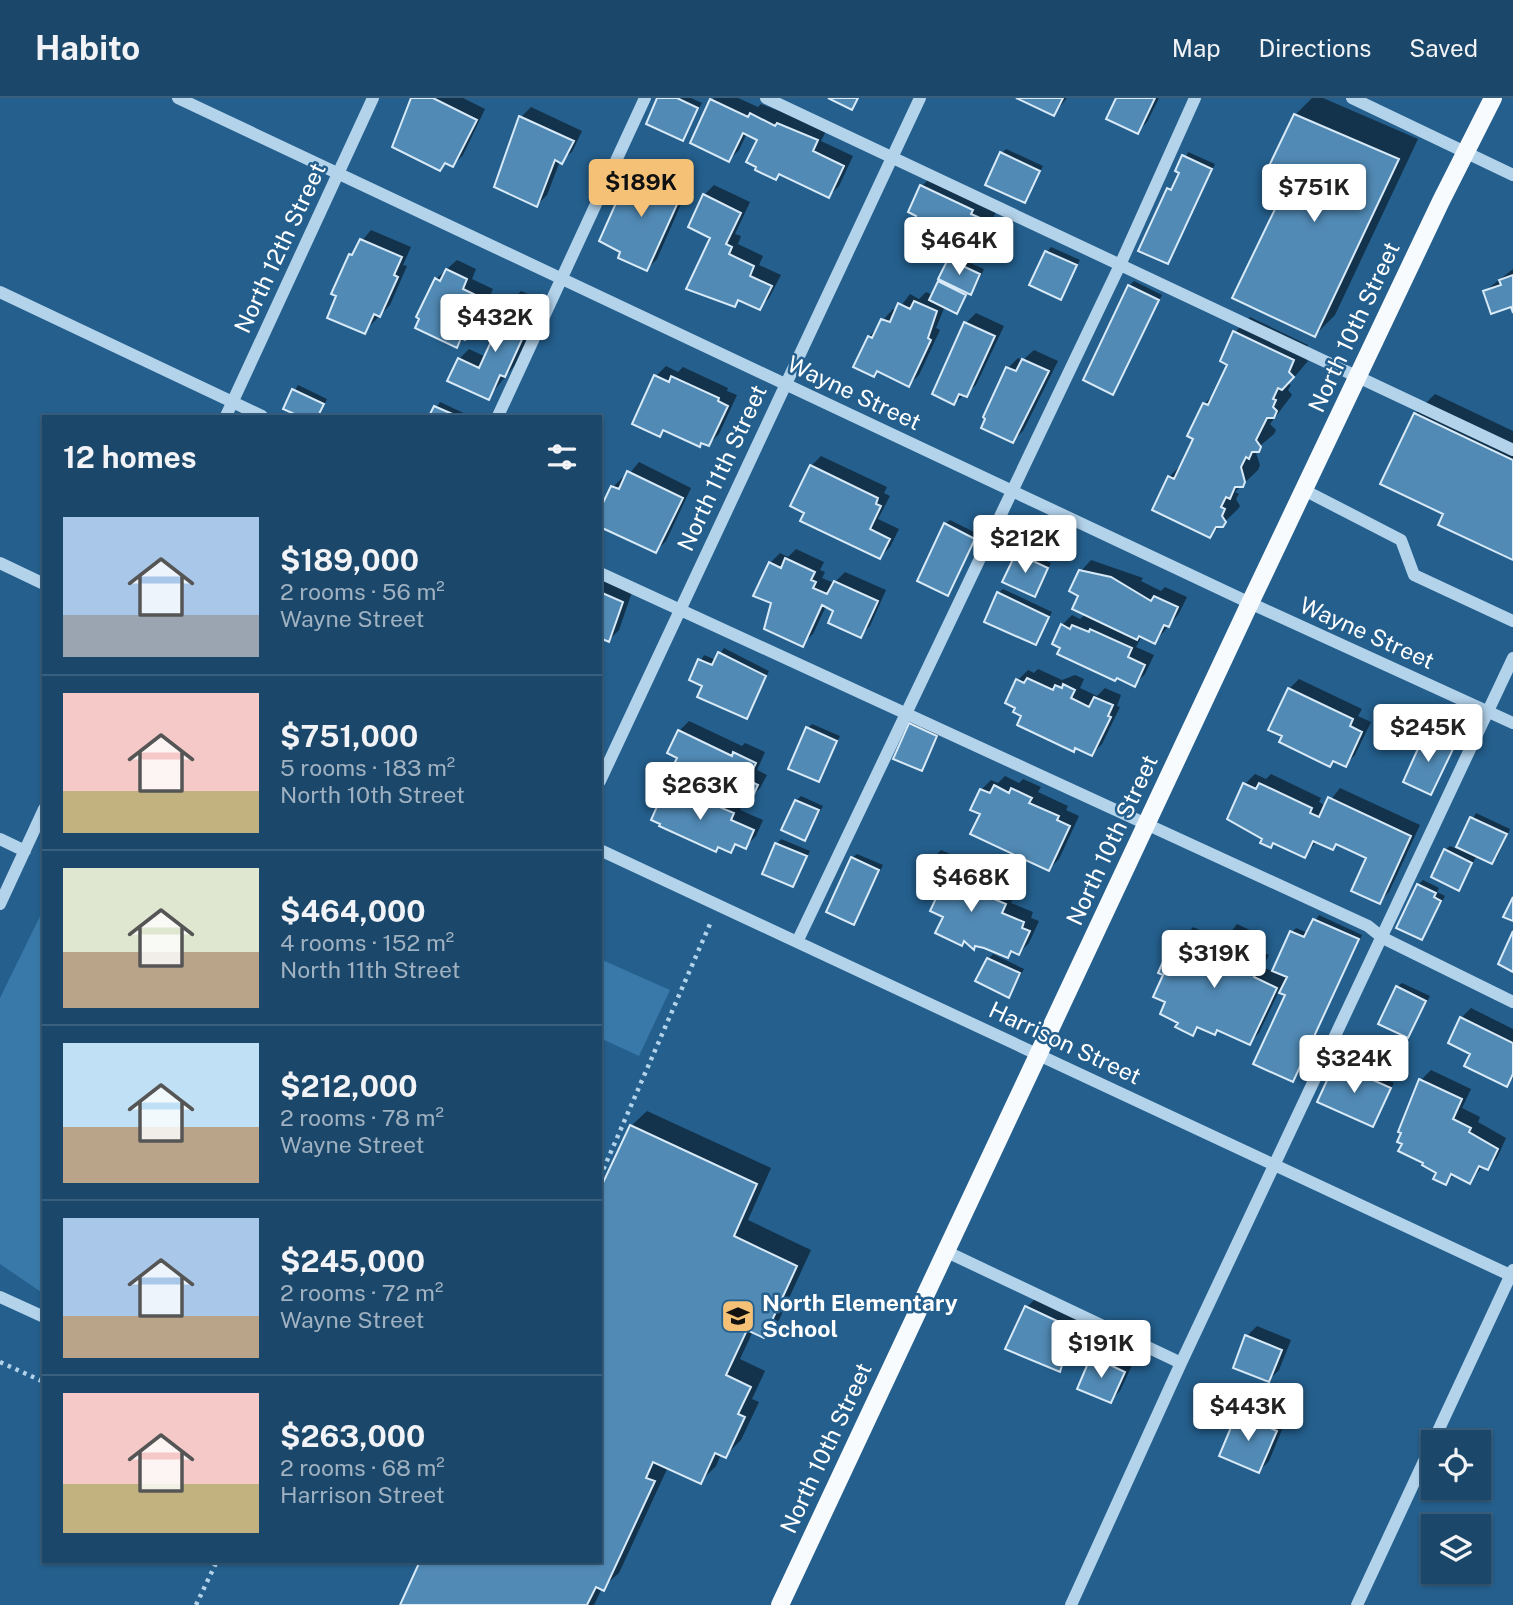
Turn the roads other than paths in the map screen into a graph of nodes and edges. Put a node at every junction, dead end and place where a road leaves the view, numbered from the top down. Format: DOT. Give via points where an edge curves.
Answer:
graph roads {
  1 [pos="178,98"];
  2 [pos="373,98"];
  3 [pos="645,98"];
  4 [pos="765,98"];
  5 [pos="920,98"];
  6 [pos="1195,98"];
  7 [pos="1352,98"];
  8 [pos="1493,98"];
  9 [pos="1467,154"];
  10 [pos="892,158"];
  11 [pos="338,174"];
  12 [pos="1513,175"];
  13 [pos="1120,265"];
  14 [pos="562,279"];
  15 [pos="0,292"];
  16 [pos="1358,377"];
  17 [pos="785,384"];
  18 [pos="232,402"];
  19 [pos="226,415"];
  20 [pos="260,415"];
  21 [pos="498,415"];
  22 [pos="1513,450"];
  23 [pos="1012,489"];
  24 [pos="1304,490"];
  25 [pos="0,563"];
  26 [pos="602,574"];
  27 [pos="42,583"];
  28 [pos="1250,603"];
  29 [pos="680,609"];
  30 [pos="1513,621"];
  31 [pos="1513,658"];
  32 [pos="1488,711"];
  33 [pos="907,712"];
  34 [pos="1513,723"];
  35 [pos="602,778"];
  36 [pos="42,813"];
  37 [pos="1144,825"];
  38 [pos="0,839"];
  39 [pos="24,851"];
  40 [pos="602,851"];
  41 [pos="0,904"];
  42 [pos="1383,939"];
  43 [pos="798,940"];
  44 [pos="1513,1002"];
  45 [pos="1040,1055"];
  46 [pos="1274,1166"];
  47 [pos="945,1251"];
  48 [pos="1512,1273"];
  49 [pos="0,1297"];
  50 [pos="42,1316"];
  51 [pos="1181,1363"];
  52 [pos="780,1605"];
  53 [pos="1071,1605"];
  54 [pos="1357,1605"];
  1 -- 11 [label="street, Wayne Street"];
  2 -- 11 [label="street, North 12th Street"];
  3 -- 14 [label="street"];
  4 -- 10 [label="street"];
  5 -- 10 [label="street, North 11th Street"];
  6 -- 13 [label="street"];
  7 -- 9 [label="street"];
  8 -- 9 [label="main road, North 10th Street"];
  9 -- 12 [label="street"];
  9 -- 16 [label="main road, North 10th Street"];
  10 -- 13 [label="street"];
  10 -- 17 [label="street, North 11th Street"];
  11 -- 14 [label="street, Wayne Street"];
  11 -- 18 [label="street, North 12th Street"];
  13 -- 16 [label="street"];
  13 -- 23 [label="street"];
  14 -- 17 [label="street, Wayne Street"];
  14 -- 21 [label="street"];
  15 -- 18 [label="street"];
  16 -- 22 [label="street"];
  16 -- 24 [label="main road, North 10th Street"];
  17 -- 23 [label="street, Wayne Street"];
  17 -- 29 [label="street, North 11th Street"];
  18 -- 19 [label="street, North 12th Street"];
  18 -- 20 [label="street"];
  23 -- 28 [label="street, Wayne Street"];
  23 -- 33 [label="street"];
  24 -- 28 [label="main road, North 10th Street"];
  24 -- 30 [label="street" via="1401,540 1414,575"];
  25 -- 27 [label="street"];
  26 -- 29 [label="street"];
  28 -- 32 [label="street, Wayne Street"];
  28 -- 37 [label="main road, North 10th Street"];
  29 -- 33 [label="street"];
  29 -- 35 [label="street, North 11th Street"];
  31 -- 32 [label="street"];
  32 -- 34 [label="street, Wayne Street"];
  32 -- 42 [label="street"];
  33 -- 37 [label="street"];
  33 -- 43 [label="street"];
  36 -- 39 [label="street"];
  37 -- 42 [label="street" via="1368,926"];
  37 -- 45 [label="main road, North 10th Street"];
  38 -- 39 [label="street"];
  39 -- 41 [label="street"];
  40 -- 43 [label="street, Harrison Street"];
  42 -- 44 [label="street"];
  42 -- 46 [label="street"];
  43 -- 45 [label="street, Harrison Street"];
  45 -- 46 [label="street, Harrison Street"];
  45 -- 47 [label="main road, North 10th Street"];
  46 -- 48 [label="street, Harrison Street"];
  46 -- 51 [label="street"];
  47 -- 51 [label="street"];
  47 -- 52 [label="main road, North 10th Street"];
  48 -- 54 [label="street"];
  49 -- 50 [label="street"];
  51 -- 53 [label="street"];
}
